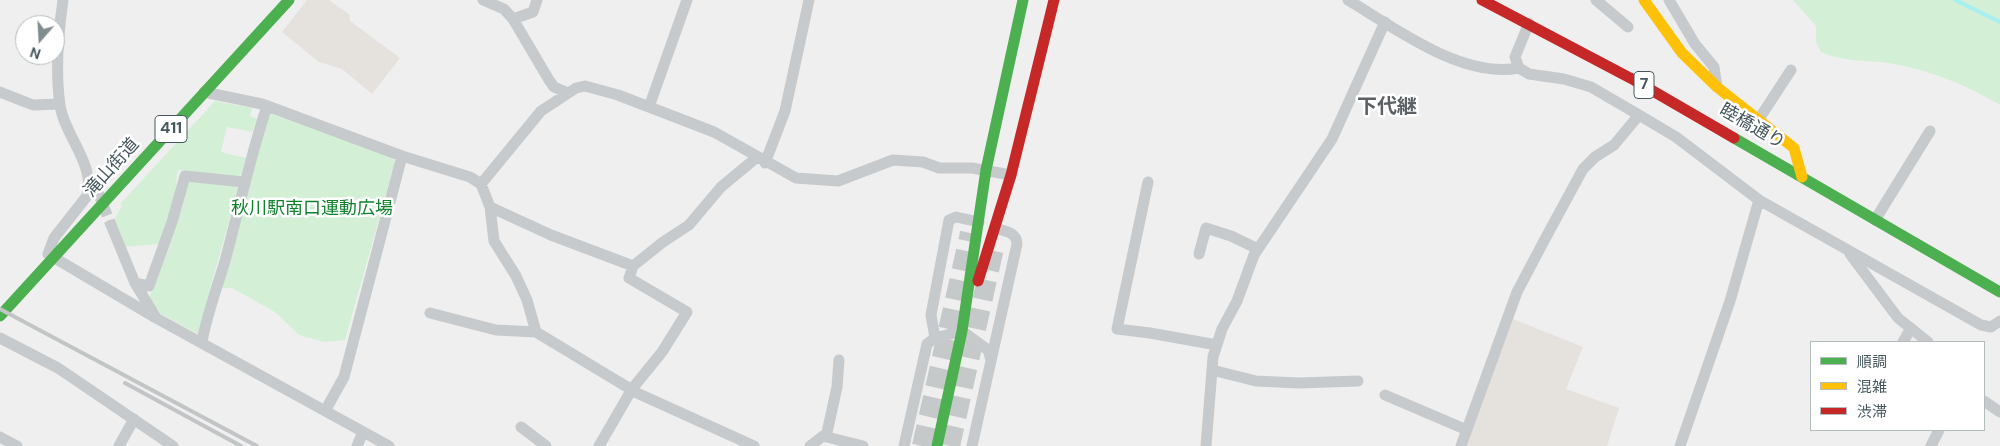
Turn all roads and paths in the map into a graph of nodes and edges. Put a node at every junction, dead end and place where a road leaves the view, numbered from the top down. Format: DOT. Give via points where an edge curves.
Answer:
graph roads {
  1 [pos="62,0"];
  2 [pos="289,0"];
  3 [pos="483,0"];
  4 [pos="537,0"];
  5 [pos="687,0"];
  6 [pos="808,0"];
  7 [pos="1023,0"];
  8 [pos="1054,0"];
  9 [pos="1348,0"];
  10 [pos="1482,0"];
  11 [pos="1596,0"];
  12 [pos="1644,0"];
  13 [pos="1669,0"];
  14 [pos="1367,5"];
  15 [pos="514,19"];
  16 [pos="1385,22"];
  17 [pos="1529,23"];
  18 [pos="1628,27"];
  19 [pos="1519,68"];
  20 [pos="1790,70"];
  21 [pos="1718,87"];
  22 [pos="0,92"];
  23 [pos="204,92"];
  24 [pos="568,93"];
  25 [pos="60,104"];
  26 [pos="266,106"];
  27 [pos="649,107"];
  28 [pos="1639,115"];
  29 [pos="1759,120"];
  30 [pos="1930,131"];
  31 [pos="402,156"];
  32 [pos="761,160"];
  33 [pos="986,170"];
  34 [pos="1011,175"];
  35 [pos="1802,177"];
  36 [pos="88,181"];
  37 [pos="244,182"];
  38 [pos="1148,182"];
  39 [pos="481,184"];
  40 [pos="97,190"];
  41 [pos="1759,200"];
  42 [pos="490,207"];
  43 [pos="1875,220"];
  44 [pos="979,222"];
  45 [pos="111,225"];
  46 [pos="995,228"];
  47 [pos="1258,249"];
  48 [pos="1848,250"];
  49 [pos="1199,254"];
  50 [pos="53,259"];
  51 [pos="633,266"];
  52 [pos="135,283"];
  53 [pos="2000,292"];
  54 [pos="430,313"];
  55 [pos="0,316"];
  56 [pos="156,318"];
  57 [pos="2000,321"];
  58 [pos="1911,328"];
  59 [pos="962,331"];
  60 [pos="536,332"];
  61 [pos="0,338"];
  62 [pos="935,338"];
  63 [pos="1904,341"];
  64 [pos="1927,341"];
  65 [pos="202,342"];
  66 [pos="1217,345"];
  67 [pos="839,360"];
  68 [pos="991,360"];
  69 [pos="1212,370"];
  70 [pos="1358,381"];
  71 [pos="632,389"];
  72 [pos="1386,395"];
  73 [pos="1985,402"];
  74 [pos="325,411"];
  75 [pos="2000,412"];
  76 [pos="134,420"];
  77 [pos="521,428"];
  78 [pos="1466,430"];
  79 [pos="1938,431"];
  80 [pos="363,432"];
  81 [pos="0,437"];
  82 [pos="826,437"];
  83 [pos="938,442"];
  84 [pos="17,446"];
  85 [pos="119,446"];
  86 [pos="173,446"];
  87 [pos="357,446"];
  88 [pos="389,446"];
  89 [pos="546,446"];
  90 [pos="599,446"];
  91 [pos="754,446"];
  92 [pos="810,446"];
  93 [pos="863,446"];
  94 [pos="904,446"];
  95 [pos="972,446"];
  96 [pos="1206,446"];
  97 [pos="1461,446"];
  98 [pos="1680,446"];
  99 [pos="1931,446"];
  1 -- 25 [label="street" via="57,58"];
  2 -- 23 [label="main road, 滝山街道 / 411"];
  3 -- 15 [label="street" via="504,9"];
  4 -- 15 [label="street" via="533,12"];
  5 -- 27 [label="street"];
  6 -- 32 [label="street" via="785,111"];
  7 -- 33 [label="main road"];
  8 -- 34 [label="main road"];
  9 -- 14 [label="street"];
  10 -- 17 [label="main road, 睦橋通り / 7"];
  11 -- 18 [label="street"];
  12 -- 21 [label="main road" via="1682,53"];
  13 -- 21 [label="street" via="1695,44 1714,67"];
  14 -- 16 [label="street"];
  15 -- 24 [label="street" via="554,87"];
  16 -- 19 [label="street" via="1458,61 1484,68"];
  16 -- 47 [label="street" via="1332,140"];
  17 -- 19 [label="street" via="1515,56"];
  17 -- 35 [label="main road, 睦橋通り / 7"];
  19 -- 28 [label="street" via="1529,74 1591,87"];
  20 -- 29 [label="street"];
  21 -- 29 [label="main road"];
  22 -- 25 [label="street" via="33,105"];
  23 -- 26 [label="street"];
  23 -- 50 [label="main road, 滝山街道 / 411"];
  24 -- 27 [label="street" via="585,86"];
  24 -- 39 [label="street" via="541,111"];
  25 -- 36 [label="street" via="63,121"];
  26 -- 31 [label="street"];
  26 -- 37 [label="street"];
  27 -- 32 [label="street" via="721,135"];
  28 -- 41 [label="street" via="1676,137"];
  28 -- 78 [label="street" via="1614,145 1595,157 1579,176 1518,292"];
  29 -- 35 [label="main road" via="1794,148"];
  30 -- 43 [label="street"];
  31 -- 39 [label="street" via="470,177"];
  31 -- 74 [label="street" via="344,377"];
  32 -- 33 [label="street" via="796,178 838,181 893,160 923,162 939,168"];
  32 -- 51 [label="street" via="721,187 689,225"];
  33 -- 34 [label="street"];
  33 -- 44 [label="main road"];
  34 -- 46 [label="main road"];
  35 -- 43 [label="main road, 睦橋通り / 7"];
  36 -- 40 [label="street"];
  36 -- 50 [label="street" via="87,196 54,238 48,254"];
  37 -- 52 [label="street" via="185,176 149,286"];
  37 -- 65 [label="street"];
  38 -- 66 [label="street" via="1116,329"];
  39 -- 42 [label="street"];
  41 -- 48 [label="street"];
  41 -- 98 [label="street" via="1730,301"];
  42 -- 51 [label="street" via="551,236"];
  42 -- 60 [label="street" via="494,241 516,276"];
  43 -- 53 [label="main road, 睦橋通り / 7"];
  44 -- 59 [label="main road"];
  44 -- 62 [label="street" via="956,217 949,220 931,315"];
  45 -- 52 [label="street"];
  46 -- 59 [label="main road"];
  46 -- 68 [label="street" via="1012,233 1017,244"];
  47 -- 49 [label="street" via="1206,228"];
  47 -- 66 [label="street"];
  48 -- 57 [label="street" via="1981,325 1991,327"];
  48 -- 58 [label="street" via="1898,318"];
  50 -- 55 [label="main road, 滝山街道 / 411"];
  50 -- 56 [label="street"];
  51 -- 71 [label="street" via="629,278 686,312 662,352"];
  52 -- 56 [label="street"];
  54 -- 60 [label="street" via="496,330"];
  56 -- 65 [label="street"];
  58 -- 63 [label="street"];
  58 -- 64 [label="street"];
  59 -- 62 [label="street"];
  59 -- 68 [label="street" via="988,350"];
  59 -- 83 [label="main road"];
  60 -- 71 [label="street"];
  61 -- 76 [label="street" via="58,368"];
  62 -- 94 [label="street" via="927,344"];
  65 -- 74 [label="street"];
  66 -- 69 [label="street"];
  67 -- 82 [label="street" via="837,387"];
  68 -- 95 [label="street"];
  69 -- 70 [label="street" via="1256,380 1298,383"];
  69 -- 96 [label="street"];
  71 -- 90 [label="street"];
  71 -- 91 [label="street" via="683,416"];
  72 -- 78 [label="street"];
  73 -- 75 [label="street"];
  74 -- 80 [label="street"];
  76 -- 85 [label="street"];
  76 -- 86 [label="street"];
  77 -- 89 [label="street"];
  78 -- 97 [label="street"];
  79 -- 99 [label="street"];
  80 -- 87 [label="street"];
  80 -- 88 [label="street"];
  81 -- 84 [label="street"];
  82 -- 92 [label="street"];
  82 -- 93 [label="street"];
}
